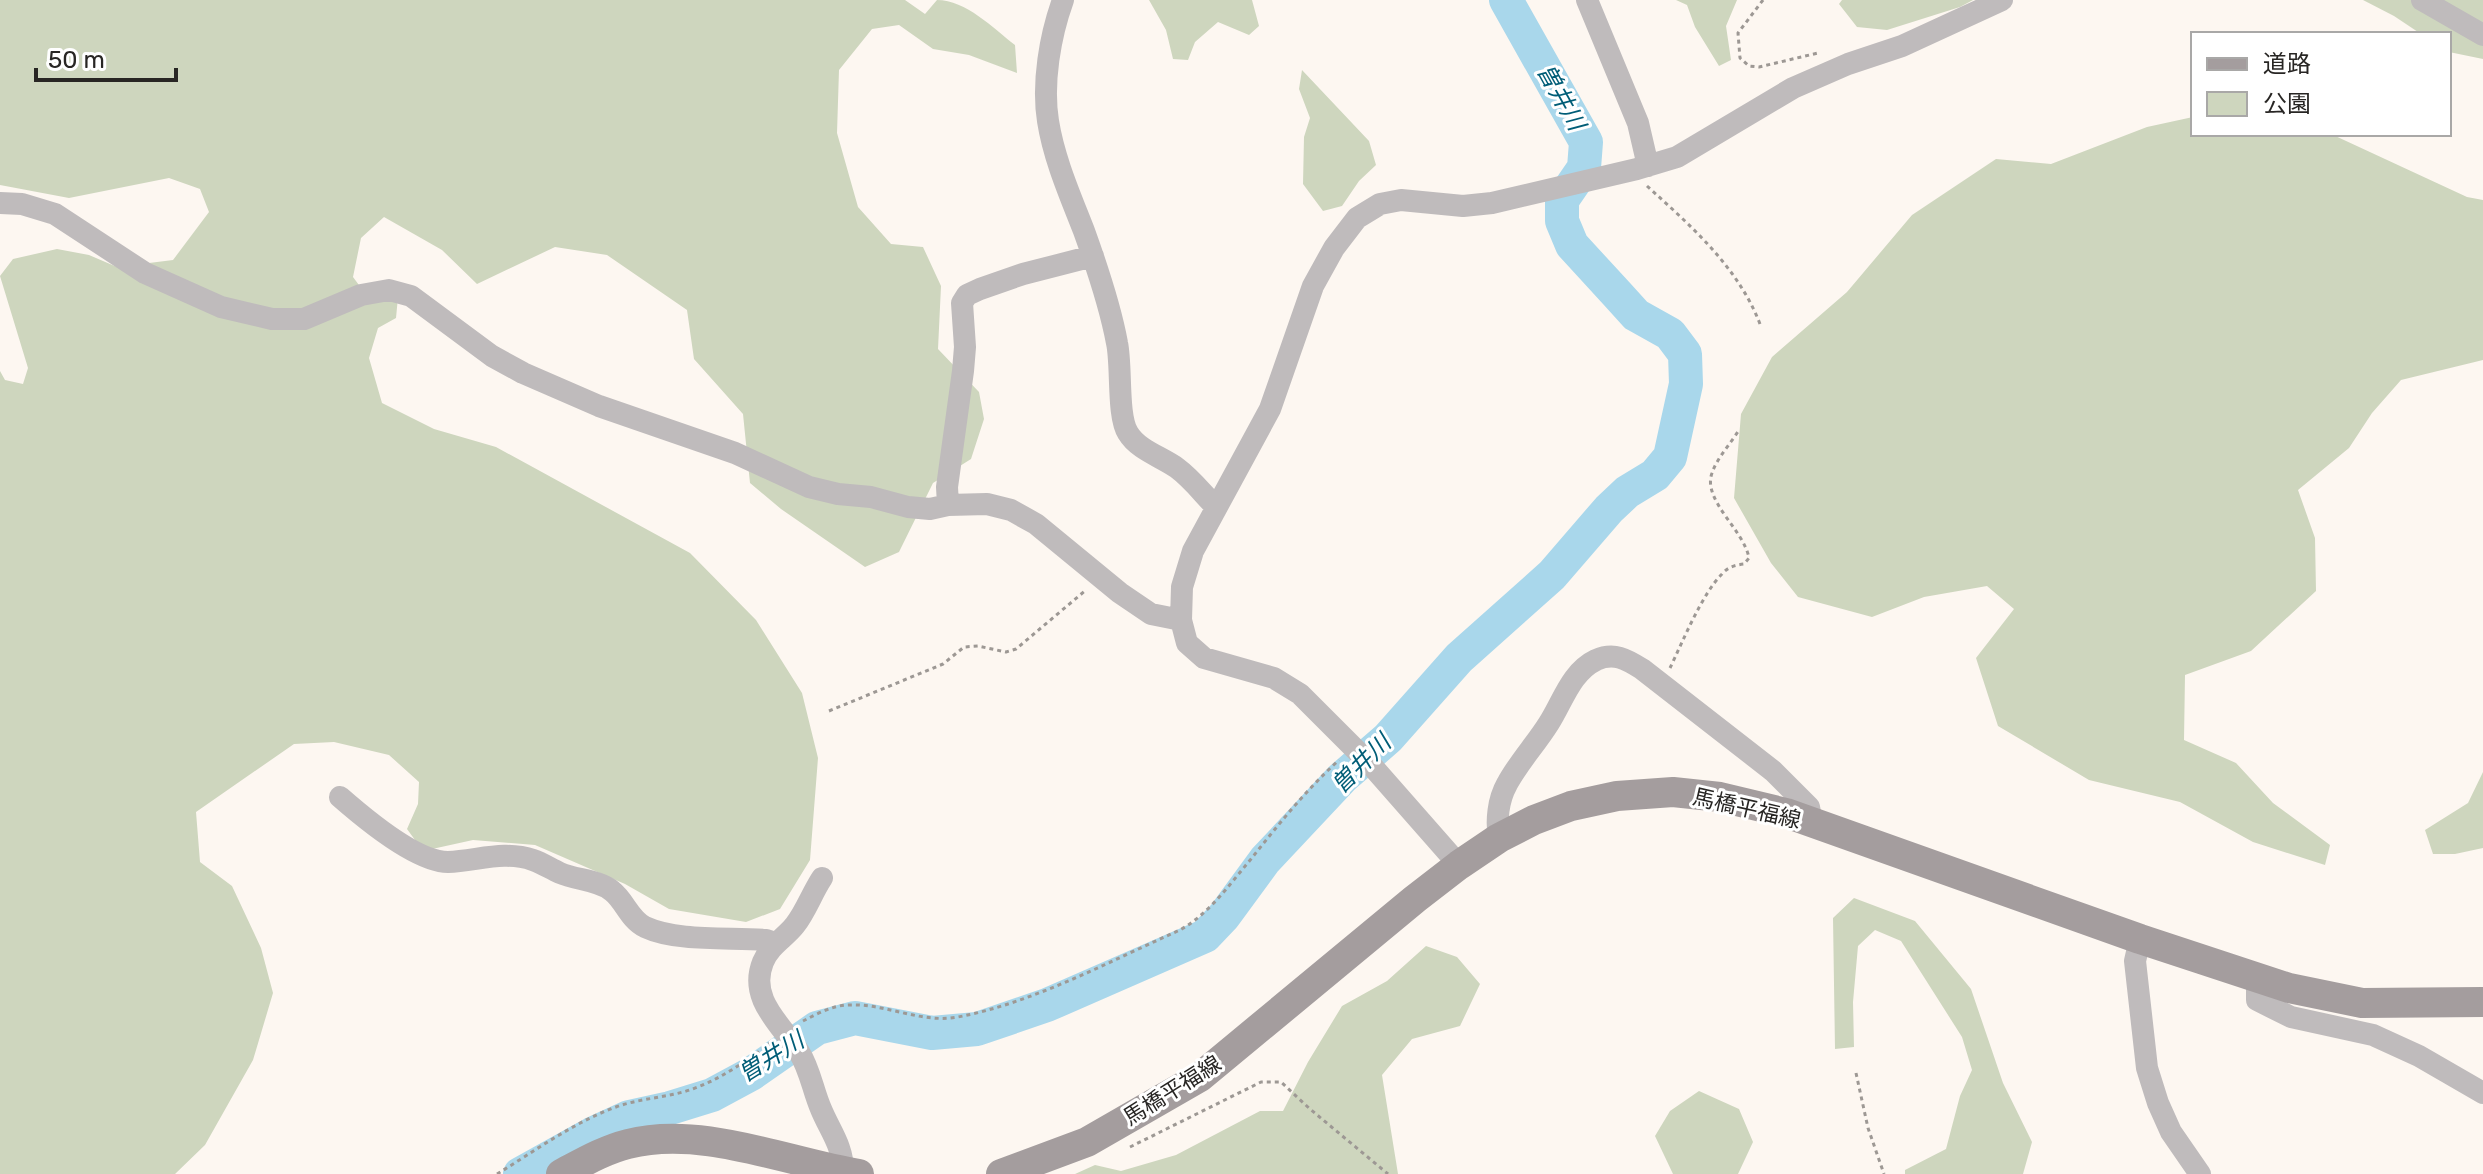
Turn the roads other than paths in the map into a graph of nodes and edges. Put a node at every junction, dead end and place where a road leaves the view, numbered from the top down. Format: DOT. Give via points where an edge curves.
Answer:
graph roads {
  1 [pos="1063,0"];
  2 [pos="1587,0"];
  3 [pos="2002,0"];
  4 [pos="2422,0"];
  5 [pos="2483,35"];
  6 [pos="1642,168"];
  7 [pos="0,203"];
  8 [pos="1093,256"];
  9 [pos="948,505"];
  10 [pos="1216,507"];
  11 [pos="1181,620"];
  12 [pos="340,797"];
  13 [pos="1812,823"];
  14 [pos="1499,838"];
  15 [pos="1459,865"];
  16 [pos="822,878"];
  17 [pos="2140,939"];
  18 [pos="775,943"];
  19 [pos="2257,979"];
  20 [pos="2483,1002"];
  21 [pos="2483,1093"];
  22 [pos="851,1173"];
  23 [pos="561,1174"];
  24 [pos="1001,1174"];
  25 [pos="2200,1174"];
  1 -- 8 [label="street" via="1051,56 1047,119"];
  2 -- 6 [label="street" via="1638,123"];
  3 -- 6 [label="street" via="1793,88 1677,157"];
  4 -- 5 [label="street"];
  6 -- 10 [label="street" via="1492,203 1401,200 1380,204 1357,218 1313,286 1270,409"];
  7 -- 9 [label="street" via="55,214 145,273 221,307 272,319 304,319 361,295 389,290 411,296 492,356 599,406 735,453 809,487 908,507"];
  8 -- 9 [label="street" via="980,289 962,303 965,347"];
  8 -- 10 [label="street" via="1117,342 1128,433 1194,482"];
  9 -- 11 [label="street" via="987,504 1011,510 1151,614"];
  10 -- 11 [label="street" via="1189,563"];
  11 -- 15 [label="street" via="1187,643 1204,658 1274,678 1300,694"];
  12 -- 18 [label="street" via="433,861 488,856 533,860 612,890 644,926 673,935"];
  13 -- 14 [label="main road, 馬橋平福線" via="1720,797 1651,792 1571,806"];
  13 -- 14 [label="street" via="1809,807 1773,771 1621,656 1600,658 1573,681 1506,785 1499,806"];
  13 -- 17 [label="main road, 馬橋平福線"];
  14 -- 15 [label="main road, 馬橋平福線"];
  15 -- 24 [label="main road, 馬橋平福線" via="1200,1077 1087,1142"];
  16 -- 18 [label="street" via="793,928"];
  17 -- 19 [label="main road, 馬橋平福線"];
  17 -- 25 [label="street" via="2135,961 2147,1068 2171,1132"];
  18 -- 22 [label="street" via="758,978 761,1000 791,1041"];
  19 -- 20 [label="main road, 馬橋平福線" via="2362,1003"];
  19 -- 21 [label="street" via="2257,1000 2291,1017 2373,1035"];
  22 -- 23 [label="main road" via="685,1140 629,1144"];
}
